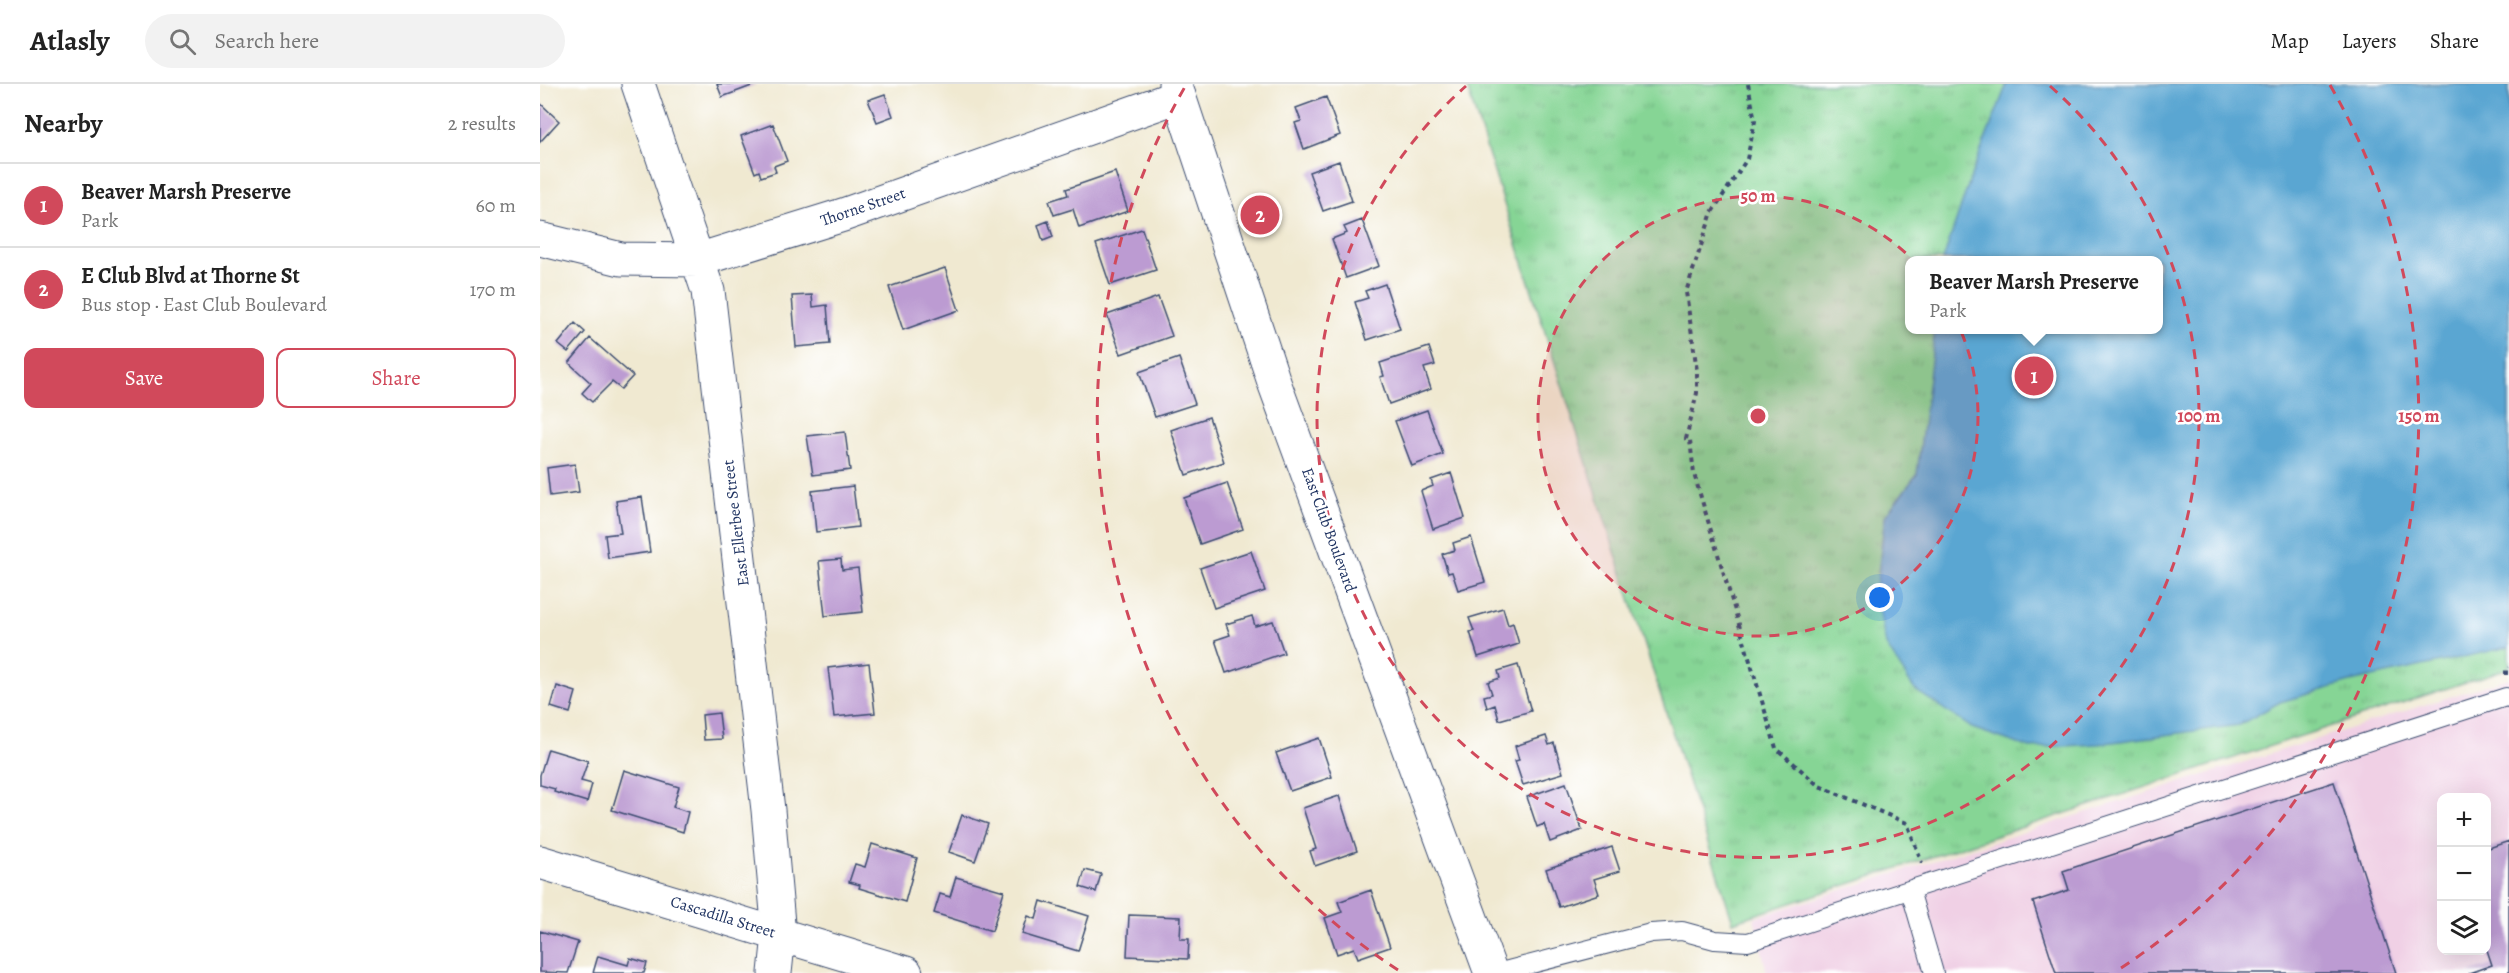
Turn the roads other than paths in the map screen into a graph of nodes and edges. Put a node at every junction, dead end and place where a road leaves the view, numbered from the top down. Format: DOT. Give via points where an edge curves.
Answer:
graph roads {
  1 [pos="638,84"];
  2 [pos="1177,90"];
  3 [pos="540,239"];
  4 [pos="698,260"];
  5 [pos="2509,698"];
  6 [pos="540,862"];
  7 [pos="1910,890"];
  8 [pos="779,935"];
  9 [pos="776,973"];
  10 [pos="906,973"];
  11 [pos="1491,973"];
  12 [pos="1497,973"];
  13 [pos="1934,973"];
  1 -- 4 [label="street, East Ellerbee Street"];
  2 -- 4 [label="street, Thorne Street" via="843,214"];
  2 -- 11 [label="street, East Club Boulevard" via="1275,385"];
  3 -- 4 [label="street, Thorne Street" via="621,259"];
  4 -- 8 [label="street, East Ellerbee Street" via="710,303"];
  5 -- 7 [label="lane"];
  6 -- 8 [label="street, Cascadilla Street"];
  7 -- 12 [label="lane" via="1748,942 1715,940 1682,931 1652,933"];
  7 -- 13 [label="lane"];
  8 -- 9 [label="street, East Ellerbee Street"];
  8 -- 10 [label="street, Cascadilla Street"];
}
